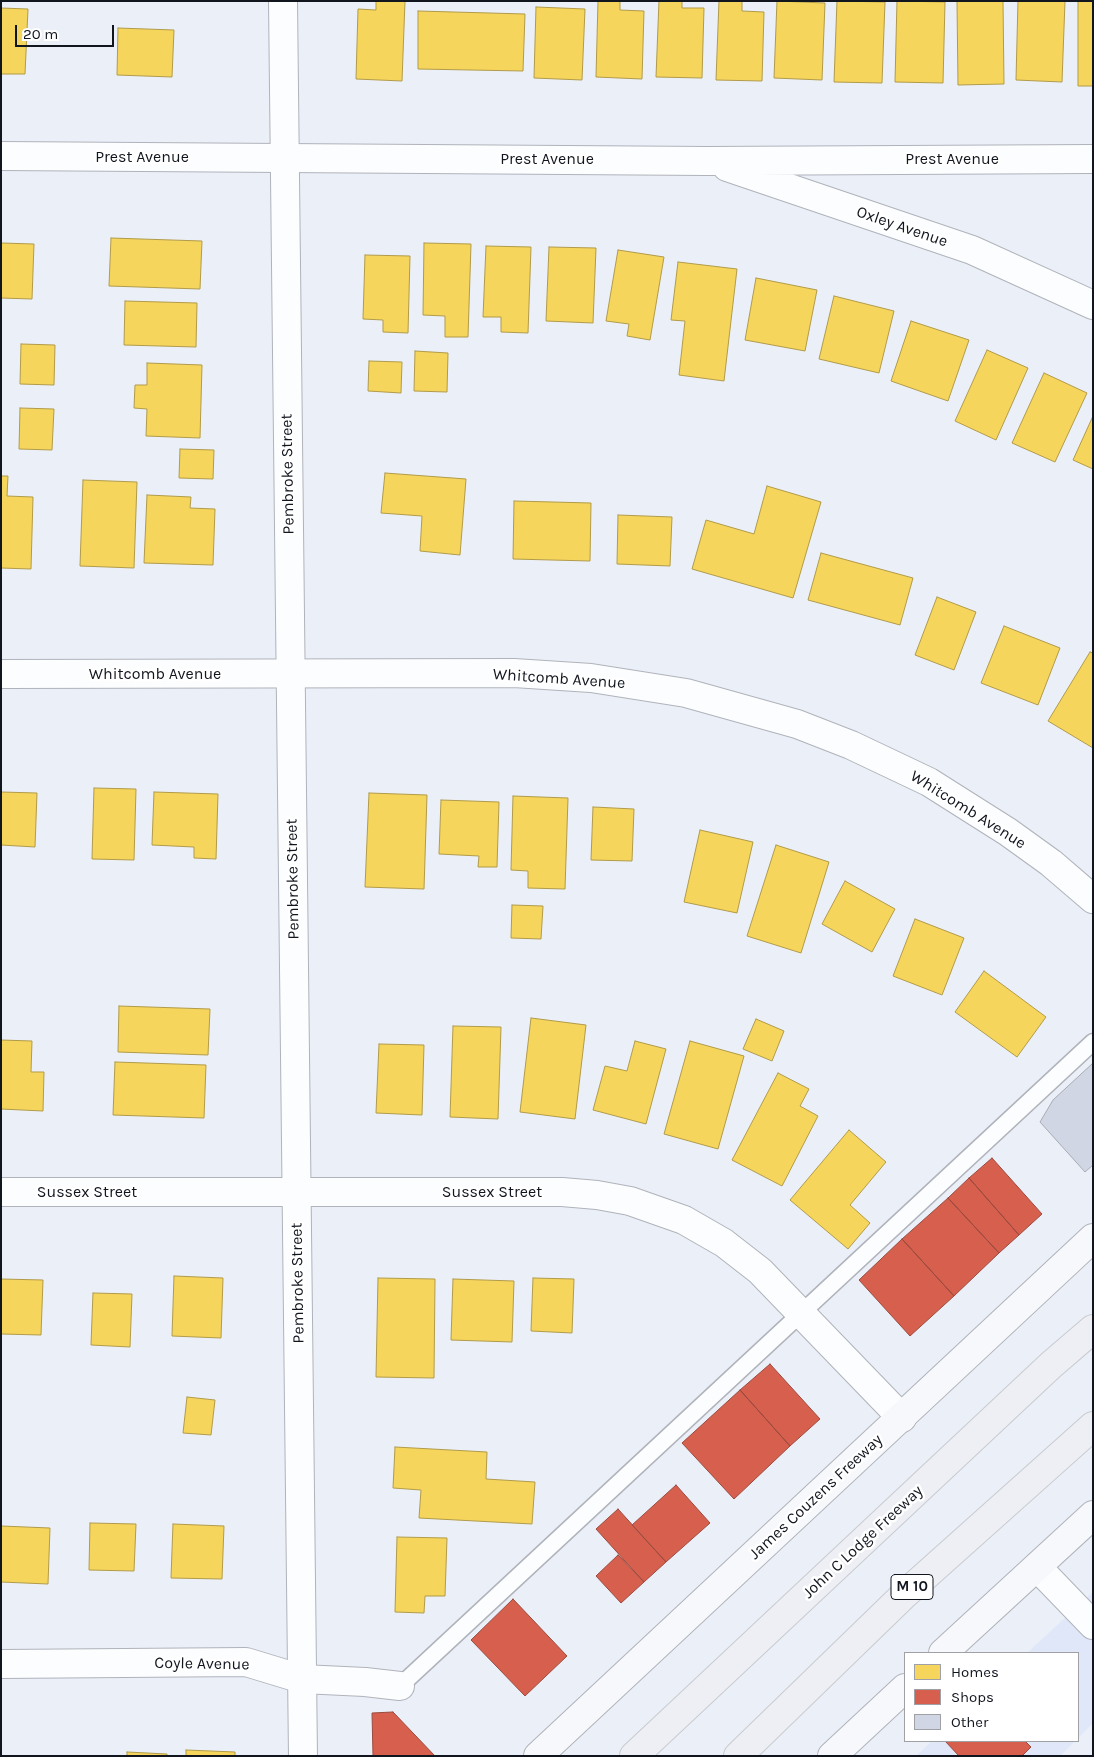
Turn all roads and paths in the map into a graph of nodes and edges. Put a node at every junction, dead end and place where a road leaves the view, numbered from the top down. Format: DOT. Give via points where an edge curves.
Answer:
graph roads {
  1 [pos="283,1"];
  2 [pos="1,156"];
  3 [pos="285,157"];
  4 [pos="1093,159"];
  5 [pos="707,160"];
  6 [pos="1093,305"];
  7 [pos="1,674"];
  8 [pos="290,674"];
  9 [pos="1093,899"];
  10 [pos="1093,1042"];
  11 [pos="1,1192"];
  12 [pos="296,1193"];
  13 [pos="1093,1238"];
  14 [pos="801,1313"];
  15 [pos="1093,1329"];
  16 [pos="902,1418"];
  17 [pos="1093,1426"];
  18 [pos="1093,1515"];
  19 [pos="1037,1567"];
  20 [pos="1093,1625"];
  21 [pos="944,1652"];
  22 [pos="1,1664"];
  23 [pos="302,1679"];
  24 [pos="400,1686"];
  25 [pos="904,1689"];
  26 [pos="304,1756"];
  27 [pos="538,1756"];
  28 [pos="634,1756"];
  29 [pos="738,1756"];
  30 [pos="832,1756"];
  1 -- 3 [label="street, Pembroke Street"];
  2 -- 3 [label="street, Prest Avenue"];
  3 -- 5 [label="street, Prest Avenue"];
  3 -- 8 [label="street, Pembroke Street"];
  4 -- 5 [label="street, Prest Avenue"];
  5 -- 6 [label="street, Oxley Avenue" via="972,250"];
  7 -- 8 [label="street, Whitcomb Avenue"];
  8 -- 9 [label="street, Whitcomb Avenue" via="514,673 591,678 686,693 742,707 842,742 929,782 1008,832"];
  8 -- 12 [label="street, Pembroke Street"];
  10 -- 14 [label="lane"];
  11 -- 12 [label="street, Sussex Street"];
  12 -- 14 [label="street, Sussex Street" via="562,1192 597,1194 630,1201 684,1220 724,1243 760,1271"];
  12 -- 23 [label="street, Pembroke Street"];
  13 -- 16 [label="main road, James Couzens Freeway"];
  14 -- 16 [label="street, Sussex Street"];
  14 -- 24 [label="lane"];
  15 -- 28 [label="highway, John C Lodge Freeway"];
  16 -- 27 [label="main road, James Couzens Freeway"];
  17 -- 29 [label="highway, M 10" via="905,1594"];
  18 -- 19 [label="main road"];
  19 -- 20 [label="street"];
  19 -- 21 [label="main road"];
  22 -- 23 [label="street, Coyle Avenue" via="246,1662"];
  23 -- 24 [label="street, Coyle Avenue"];
  23 -- 26 [label="street, Pembroke Street"];
  25 -- 30 [label="main road"];
}
